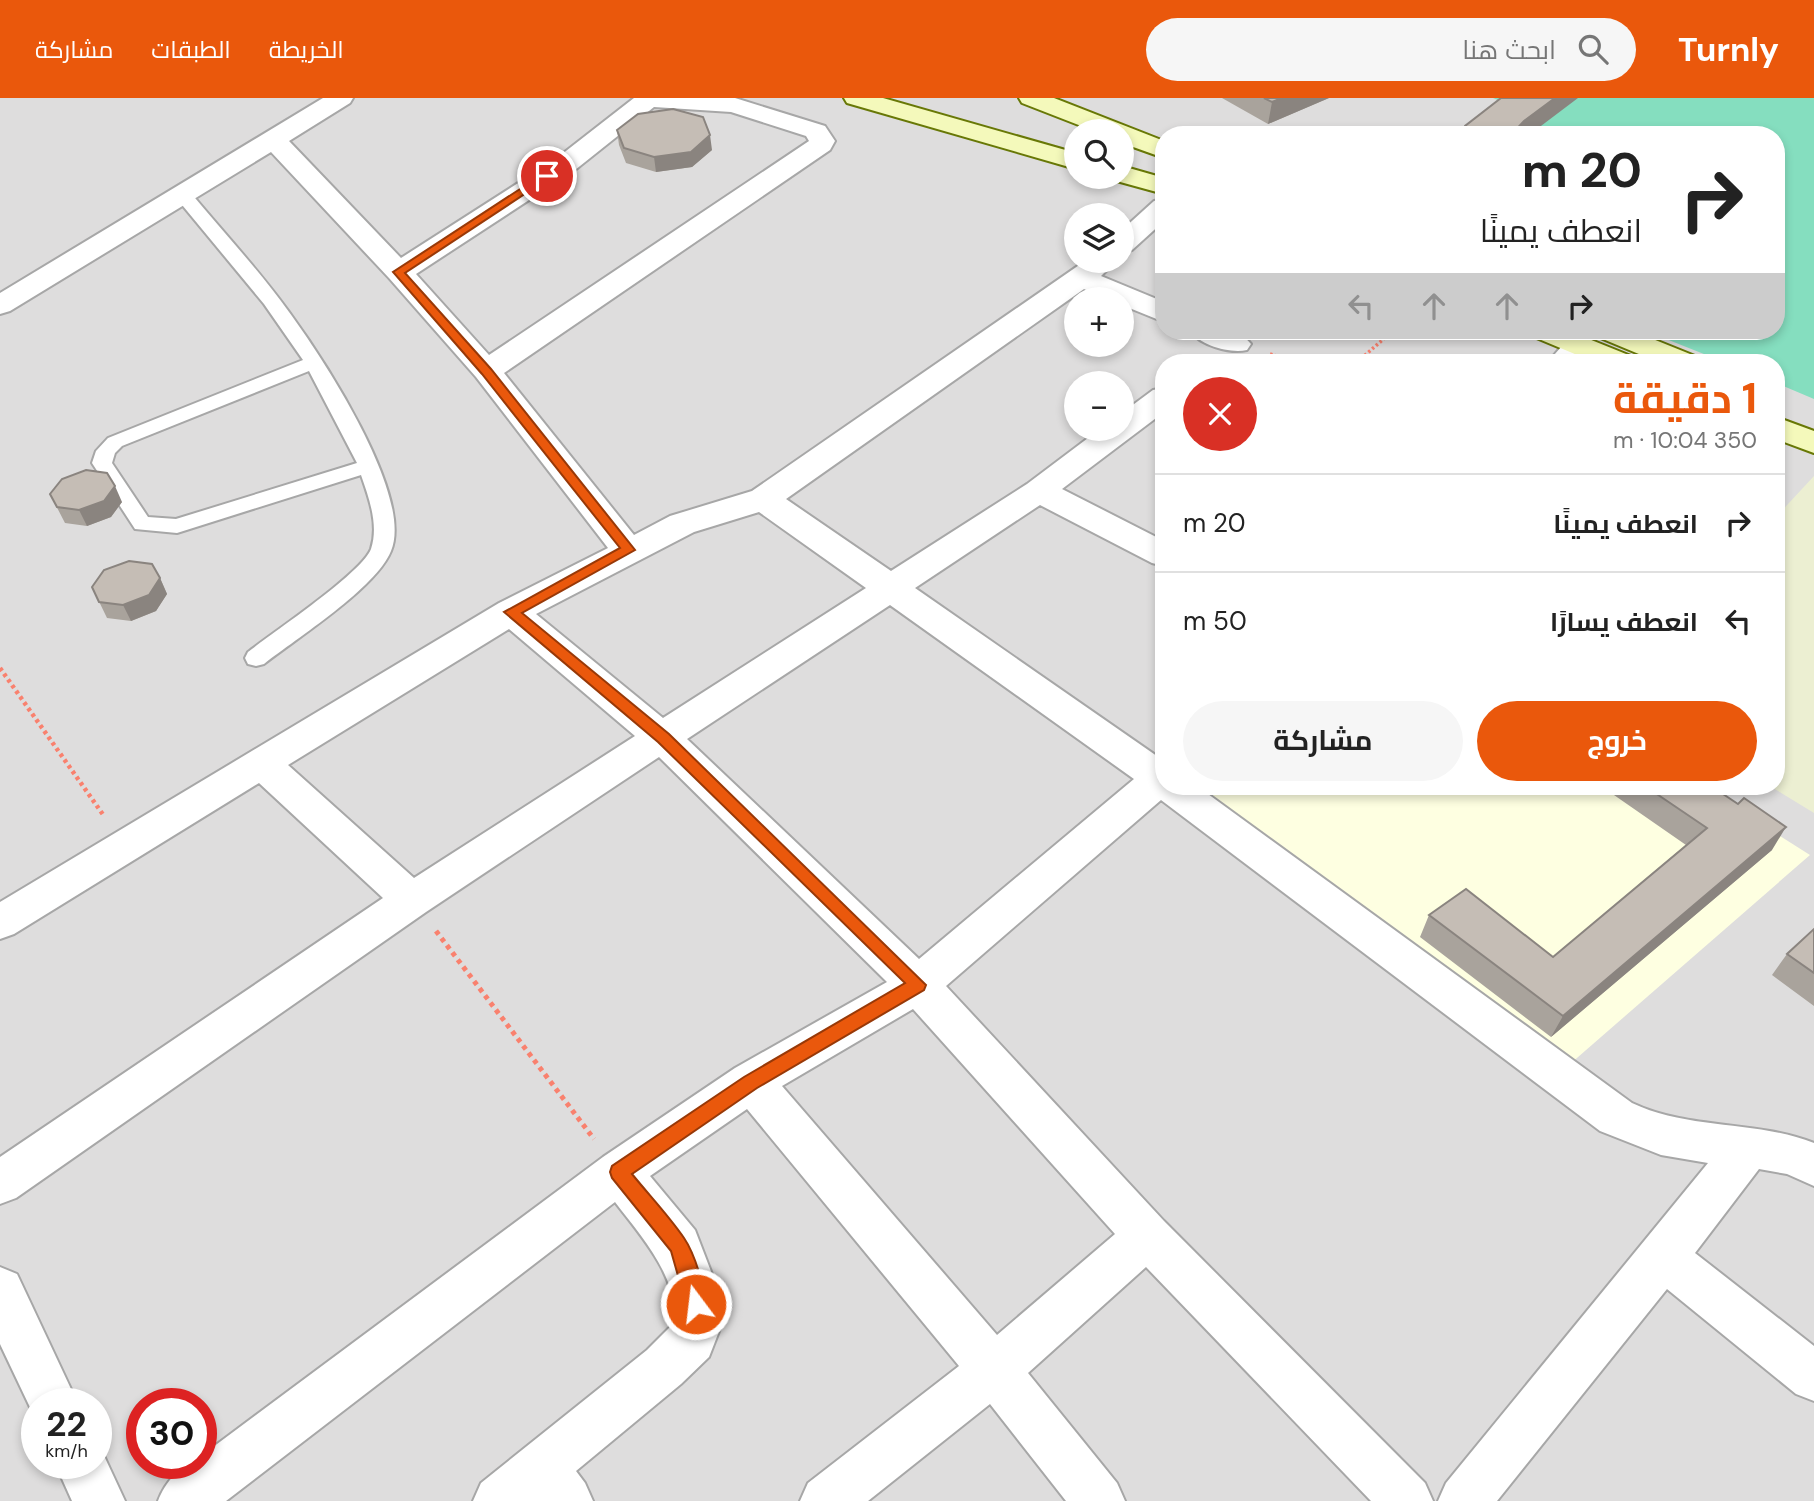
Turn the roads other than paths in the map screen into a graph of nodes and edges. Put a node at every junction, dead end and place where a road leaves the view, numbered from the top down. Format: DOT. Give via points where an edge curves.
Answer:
graph roads {
  1 [pos="341,98"];
  2 [pos="856,98"];
  3 [pos="1031,98"];
  4 [pos="649,99"];
  5 [pos="1085,119"];
  6 [pos="272,138"];
  7 [pos="1134,139"];
  8 [pos="1155,147"];
  9 [pos="1064,158"];
  10 [pos="1134,177"];
  11 [pos="1155,183"];
  12 [pos="184,196"];
  13 [pos="1155,215"];
  14 [pos="1134,233"];
  15 [pos="398,272"];
  16 [pos="1086,273"];
  17 [pos="1099,273"];
  18 [pos="0,305"];
  19 [pos="1155,308"];
  20 [pos="1226,340"];
  21 [pos="1555,340"];
  22 [pos="1630,340"];
  23 [pos="1222,354"];
  24 [pos="1571,354"];
  25 [pos="1665,354"];
  26 [pos="313,363"];
  27 [pos="487,372"];
  28 [pos="1155,403"];
  29 [pos="1785,404"];
  30 [pos="1814,415"];
  31 [pos="1134,419"];
  32 [pos="1785,431"];
  33 [pos="1104,441"];
  34 [pos="1814,443"];
  35 [pos="369,466"];
  36 [pos="1039,491"];
  37 [pos="764,499"];
  38 [pos="628,550"];
  39 [pos="1155,550"];
  40 [pos="890,590"];
  41 [pos="511,612"];
  42 [pos="256,657"];
  43 [pos="663,738"];
  44 [pos="261,764"];
  45 [pos="1155,774"];
  46 [pos="1155,788"];
  47 [pos="1184,795"];
  48 [pos="412,900"];
  49 [pos="0,922"];
  50 [pos="918,985"];
  51 [pos="751,1082"];
  52 [pos="1748,1148"];
  53 [pos="1814,1165"];
  54 [pos="619,1172"];
  55 [pos="0,1183"];
  56 [pos="1147,1236"];
  57 [pos="1663,1257"];
  58 [pos="4,1307"];
  59 [pos="994,1370"];
  60 [pos="1814,1377"];
  61 [pos="45,1388"];
  62 [pos="89,1479"];
  63 [pos="554,1484"];
  64 [pos="99,1501"];
  65 [pos="184,1501"];
  66 [pos="499,1501"];
  67 [pos="826,1501"];
  68 [pos="1098,1501"];
  69 [pos="1407,1501"];
  70 [pos="1464,1501"];
  1 -- 6 [label="street"];
  2 -- 9 [label="street"];
  3 -- 5 [label="street"];
  4 -- 15 [label="street" via="566,164"];
  4 -- 27 [label="street" via="744,107 816,131 822,141"];
  6 -- 12 [label="street"];
  6 -- 15 [label="street"];
  7 -- 8 [label="street"];
  10 -- 11 [label="street"];
  12 -- 18 [label="street"];
  12 -- 26 [label="lane" via="281,315"];
  13 -- 14 [label="street"];
  15 -- 27 [label="street"];
  16 -- 37 [label="street"];
  17 -- 19 [label="street"];
  20 -- 23 [label="street" via="1236,344"];
  21 -- 24 [label="street"];
  22 -- 25 [label="street"];
  26 -- 35 [label="lane"];
  26 -- 35 [label="lane" via="115,442 102,463 142,524 158,527 177,526"];
  27 -- 38 [label="street"];
  28 -- 31 [label="street"];
  29 -- 30 [label="street"];
  32 -- 34 [label="street"];
  33 -- 36 [label="street"];
  35 -- 42 [label="lane" via="384,528 382,549 367,570"];
  36 -- 39 [label="street"];
  36 -- 40 [label="street"];
  37 -- 38 [label="street" via="682,524"];
  37 -- 40 [label="street"];
  38 -- 41 [label="street"];
  40 -- 43 [label="street"];
  40 -- 45 [label="street"];
  41 -- 43 [label="street"];
  41 -- 44 [label="street"];
  43 -- 48 [label="street"];
  43 -- 50 [label="street"];
  44 -- 48 [label="street"];
  44 -- 49 [label="street"];
  46 -- 50 [label="street"];
  47 -- 52 [label="street" via="1616,1116 1658,1136"];
  48 -- 55 [label="street"];
  50 -- 51 [label="street"];
  50 -- 56 [label="street"];
  51 -- 54 [label="street"];
  51 -- 59 [label="street"];
  52 -- 53 [label="street" via="1772,1149"];
  52 -- 57 [label="street"];
  54 -- 63 [label="street" via="678,1246 699,1321 692,1340"];
  54 -- 65 [label="street"];
  56 -- 59 [label="street"];
  56 -- 69 [label="street"];
  57 -- 60 [label="street"];
  57 -- 70 [label="street"];
  58 -- 61 [label="street"];
  59 -- 67 [label="street"];
  59 -- 68 [label="street"];
  62 -- 64 [label="street"];
  63 -- 66 [label="street"];
}
